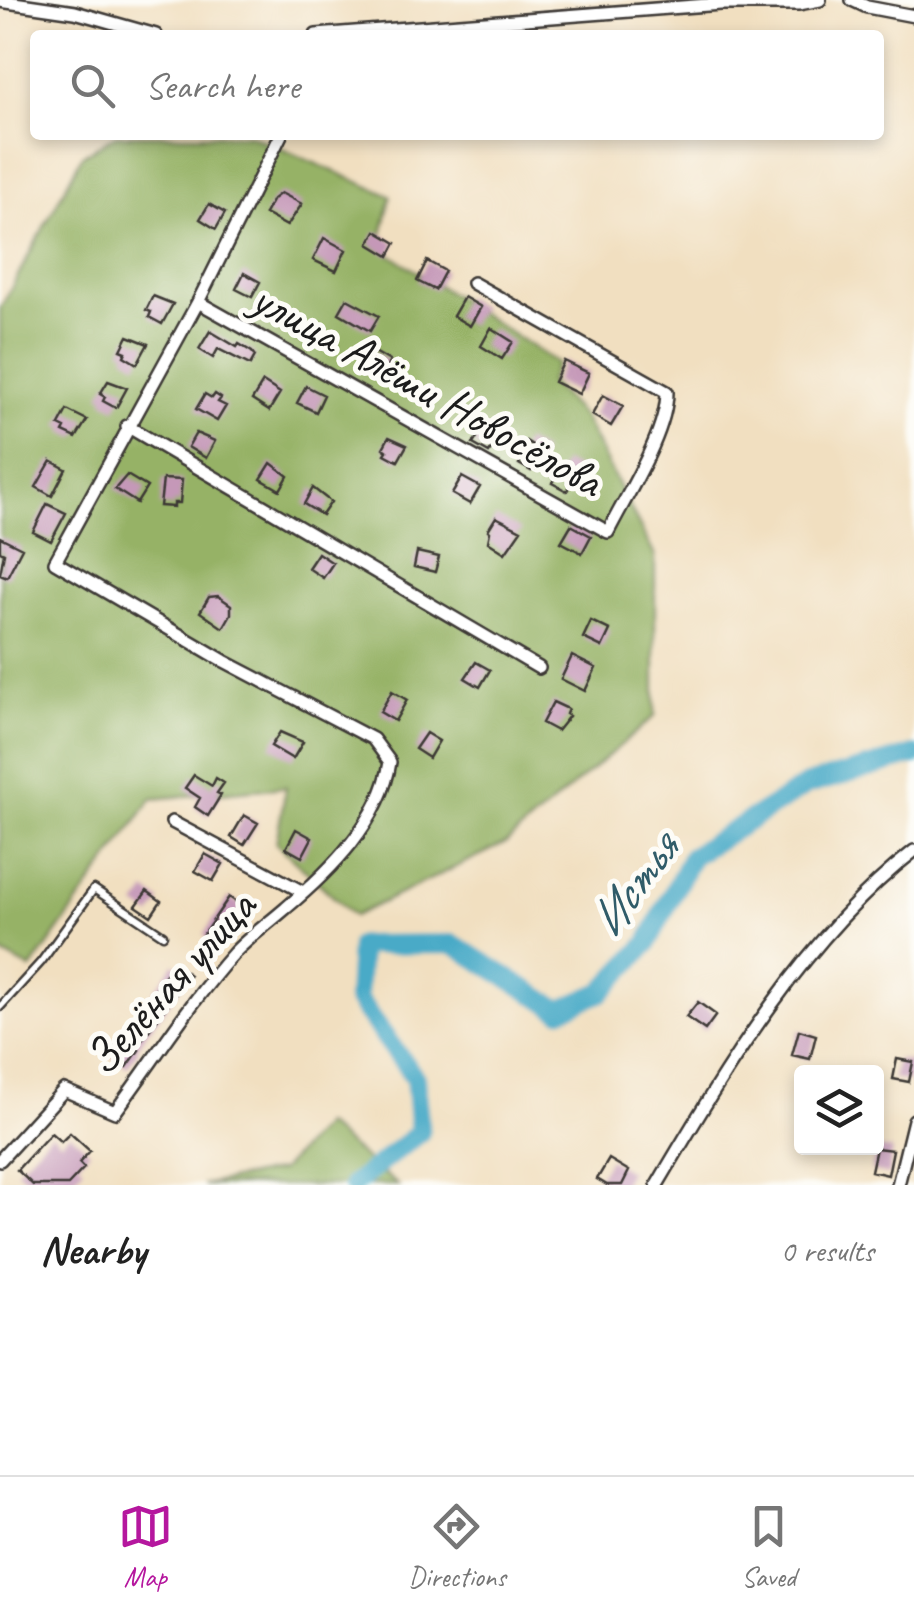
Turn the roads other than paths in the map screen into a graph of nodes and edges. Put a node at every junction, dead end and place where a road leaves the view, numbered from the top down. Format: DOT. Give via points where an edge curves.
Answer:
graph roads {
  1 [pos="820,0"];
  2 [pos="852,0"];
  3 [pos="0,1"];
  4 [pos="798,2"];
  5 [pos="914,16"];
  6 [pos="138,30"];
  7 [pos="381,30"];
  8 [pos="279,140"];
  9 [pos="474,283"];
  10 [pos="198,302"];
  11 [pos="127,426"];
  12 [pos="539,668"];
  13 [pos="172,822"];
  14 [pos="913,853"];
  15 [pos="303,892"];
  16 [pos="164,934"];
  17 [pos="0,1007"];
  18 [pos="914,1120"];
  19 [pos="0,1160"];
  20 [pos="657,1185"];
  21 [pos="898,1185"];
  1 -- 4 [label="street"];
  2 -- 5 [label="street"];
  3 -- 6 [label="street"];
  4 -- 7 [label="street"];
  8 -- 10 [label="street, улица Алёши Новосёлова"];
  9 -- 10 [label="street, улица Алёши Новосёлова" via="667,392 656,434 608,532"];
  10 -- 11 [label="street, улица Алёши Новосёлова"];
  11 -- 12 [label="street"];
  11 -- 15 [label="street, улица Алёши Новосёлова" via="55,562 372,739 390,762 380,802"];
  13 -- 15 [label="street"];
  14 -- 20 [label="street" via="799,970 718,1082"];
  15 -- 19 [label="street, Зелёная улица" via="235,952 114,1112 64,1090"];
  16 -- 17 [label="lane" via="94,889"];
  18 -- 21 [label="street"];
}
